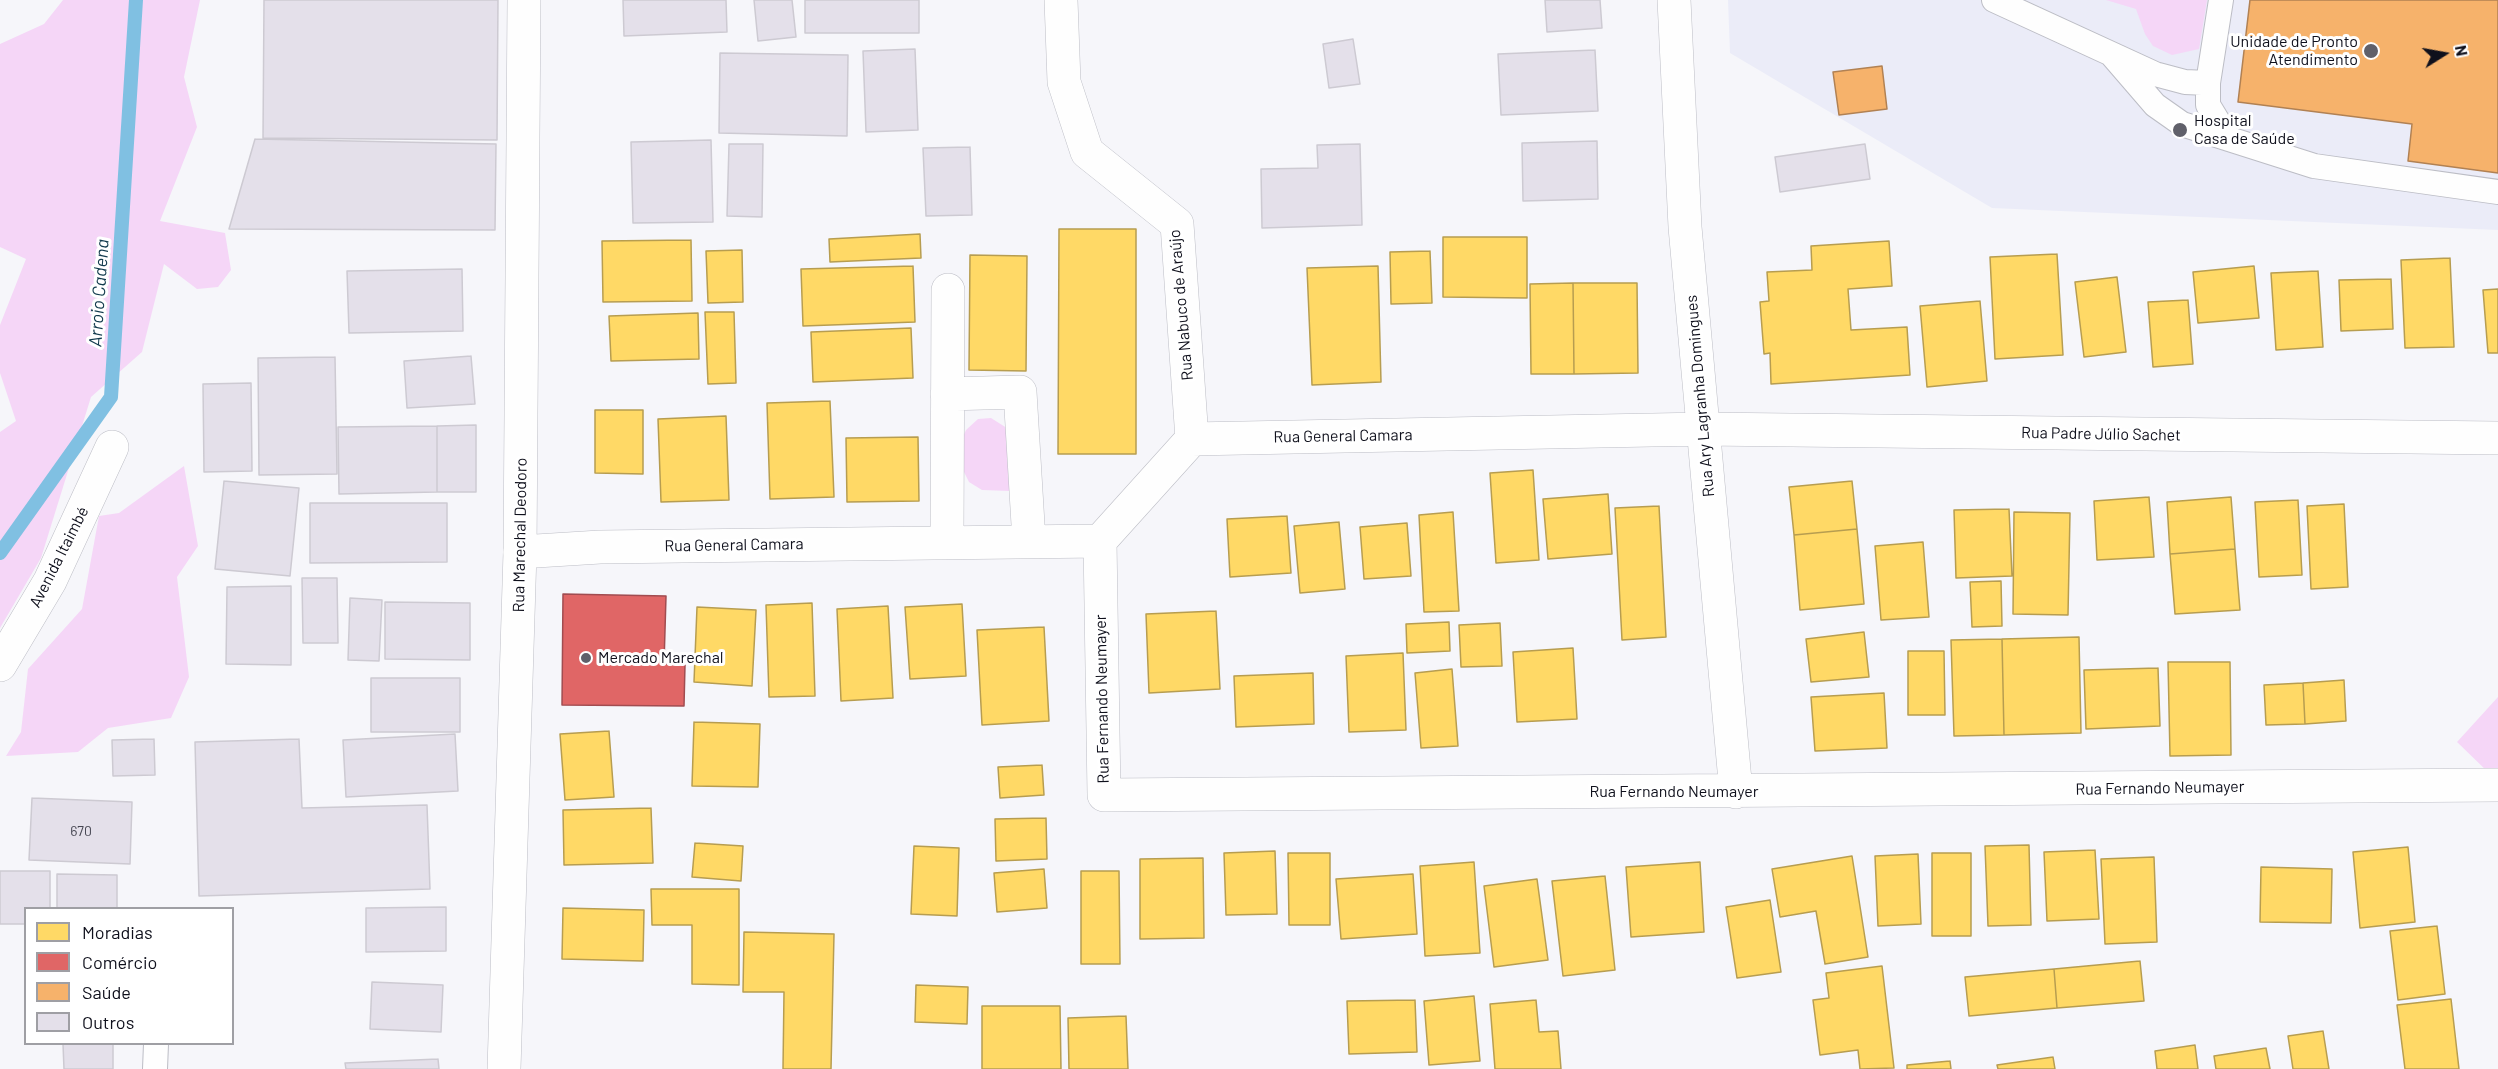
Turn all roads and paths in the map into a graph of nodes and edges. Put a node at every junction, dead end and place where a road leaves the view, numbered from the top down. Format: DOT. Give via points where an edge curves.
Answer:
graph roads {
  1 [pos="524,0"];
  2 [pos="1061,0"];
  3 [pos="1674,0"];
  4 [pos="1994,0"];
  5 [pos="2221,0"];
  6 [pos="2111,54"];
  7 [pos="2208,83"];
  8 [pos="2228,138"];
  9 [pos="2498,192"];
  10 [pos="948,291"];
  11 [pos="947,394"];
  12 [pos="1703,429"];
  13 [pos="2498,438"];
  14 [pos="1192,439"];
  15 [pos="112,447"];
  16 [pos="947,541"];
  17 [pos="1100,541"];
  18 [pos="1029,542"];
  19 [pos="520,552"];
  20 [pos="0,665"];
  21 [pos="2498,785"];
  22 [pos="1736,792"];
  23 [pos="156,1045"];
  24 [pos="155,1069"];
  25 [pos="504,1069"];
  1 -- 19 [label="street, Rua Marechal Deodoro"];
  2 -- 14 [label="street, Rua Nabuco de Araújo" via="1064,82 1086,152 1177,224"];
  3 -- 12 [label="street, Rua Ary Lagranha Domingues" via="1685,227"];
  4 -- 6 [label="lane"];
  5 -- 7 [label="lane"];
  6 -- 7 [label="lane" via="2172,80"];
  6 -- 8 [label="lane" via="2155,105 2182,124"];
  7 -- 8 [label="lane" via="2208,105"];
  8 -- 9 [label="lane" via="2314,166"];
  10 -- 11 [label="street"];
  11 -- 16 [label="street"];
  11 -- 18 [label="street" via="1020,392"];
  12 -- 13 [label="street, Rua Padre Júlio Sachet"];
  12 -- 14 [label="street, Rua General Camara"];
  12 -- 22 [label="street, Rua Ary Lagranha Domingues"];
  14 -- 17 [label="street"];
  15 -- 20 [label="street, Avenida Itaimbé" via="50,581"];
  16 -- 18 [label="street, Rua General Camara"];
  16 -- 19 [label="street, Rua General Camara"];
  17 -- 18 [label="street, Rua General Camara"];
  17 -- 22 [label="street, Rua Fernando Neumayer" via="1104,795"];
  19 -- 25 [label="street, Rua Marechal Deodoro"];
  21 -- 22 [label="street, Rua Fernando Neumayer"];
  23 -- 24 [label="lane"];
}
